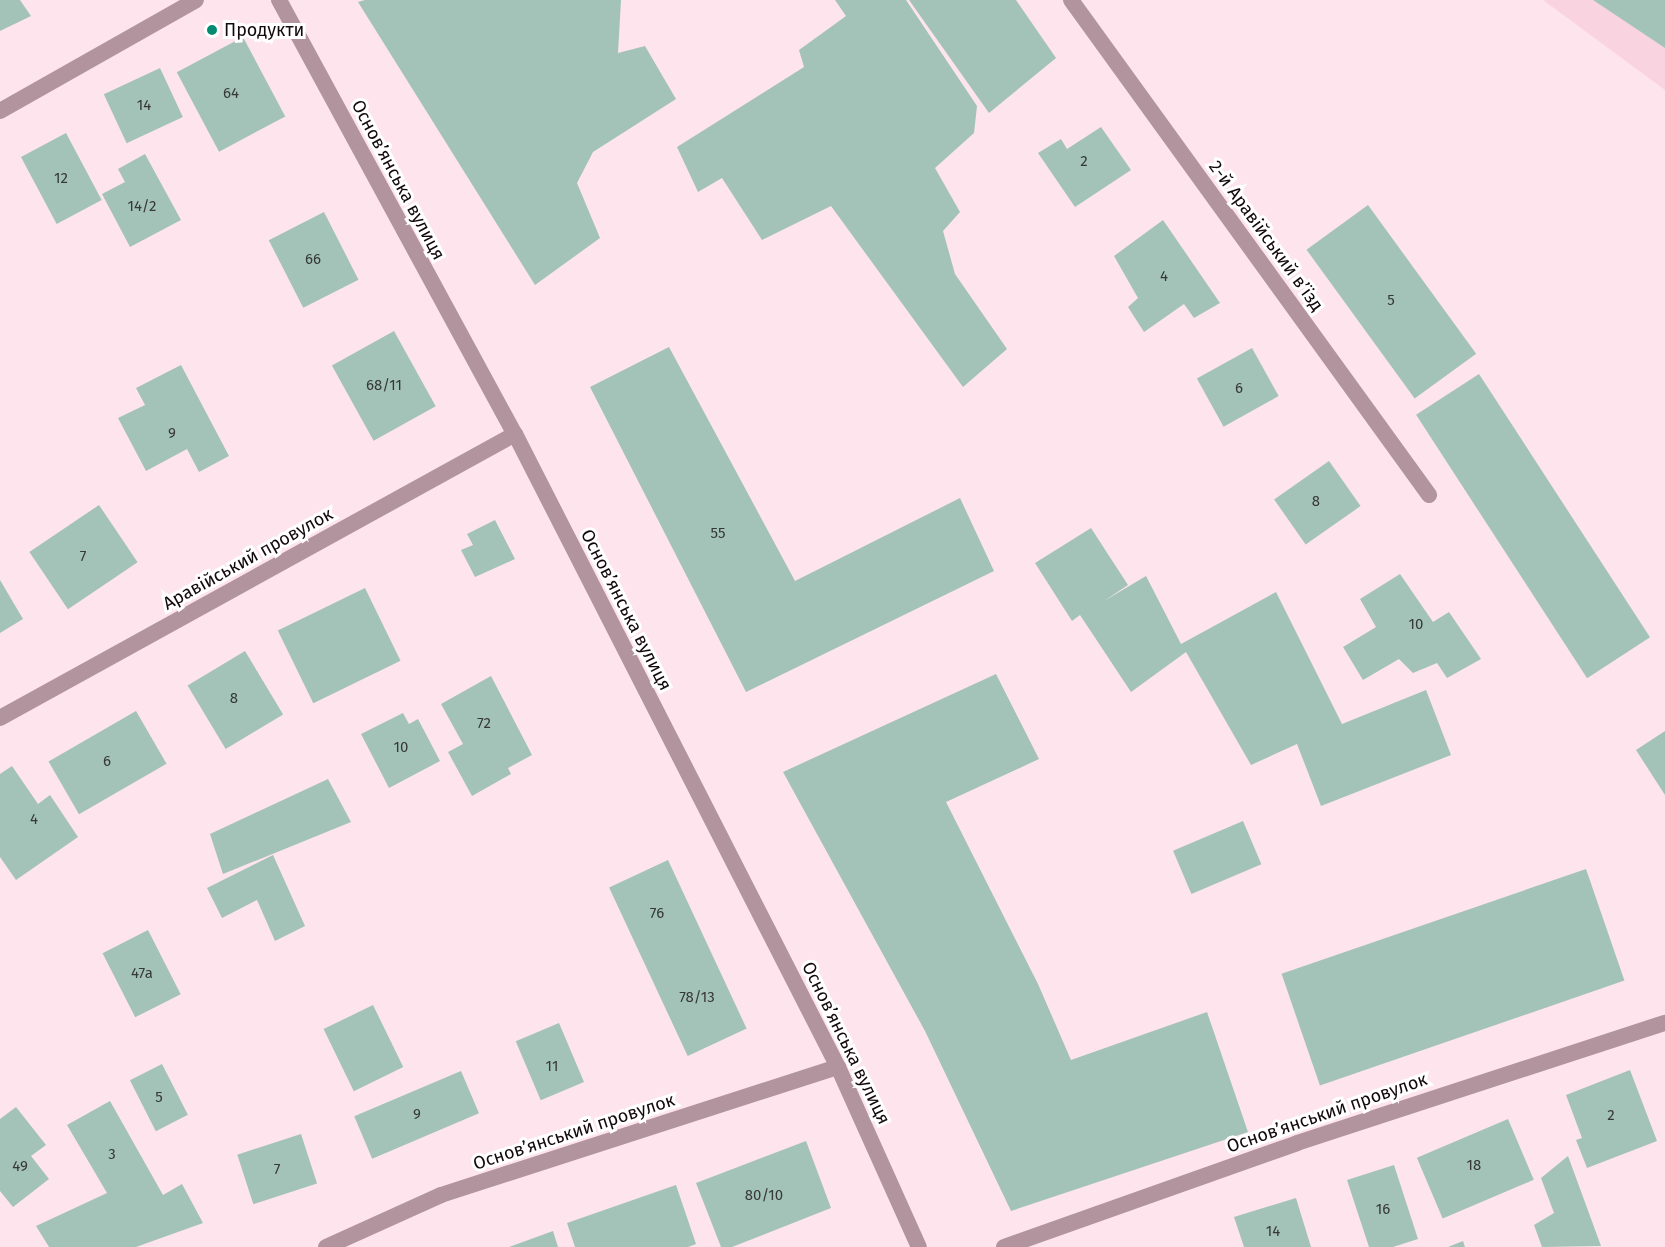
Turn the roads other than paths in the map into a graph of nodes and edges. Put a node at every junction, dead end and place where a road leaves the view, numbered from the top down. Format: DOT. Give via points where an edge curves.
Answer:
graph roads {
  1 [pos="196,0"];
  2 [pos="279,0"];
  3 [pos="1071,0"];
  4 [pos="0,111"];
  5 [pos="514,434"];
  6 [pos="1429,495"];
  7 [pos="0,718"];
  8 [pos="1665,1023"];
  9 [pos="838,1067"];
  10 [pos="326,1247"];
  11 [pos="919,1247"];
  12 [pos="1004,1247"];
  1 -- 4 [label="street"];
  2 -- 5 [label="street, Основ’янська вулиця"];
  3 -- 6 [label="street, 2-й Аравійський в’їзд"];
  5 -- 7 [label="street, Аравійський провулок"];
  5 -- 9 [label="street, Основ’янська вулиця"];
  8 -- 12 [label="street, Основ’янський провулок" via="1297,1143"];
  9 -- 10 [label="street, Основ’янський провулок" via="441,1196"];
  9 -- 11 [label="street, Основ’янська вулиця"];
}
